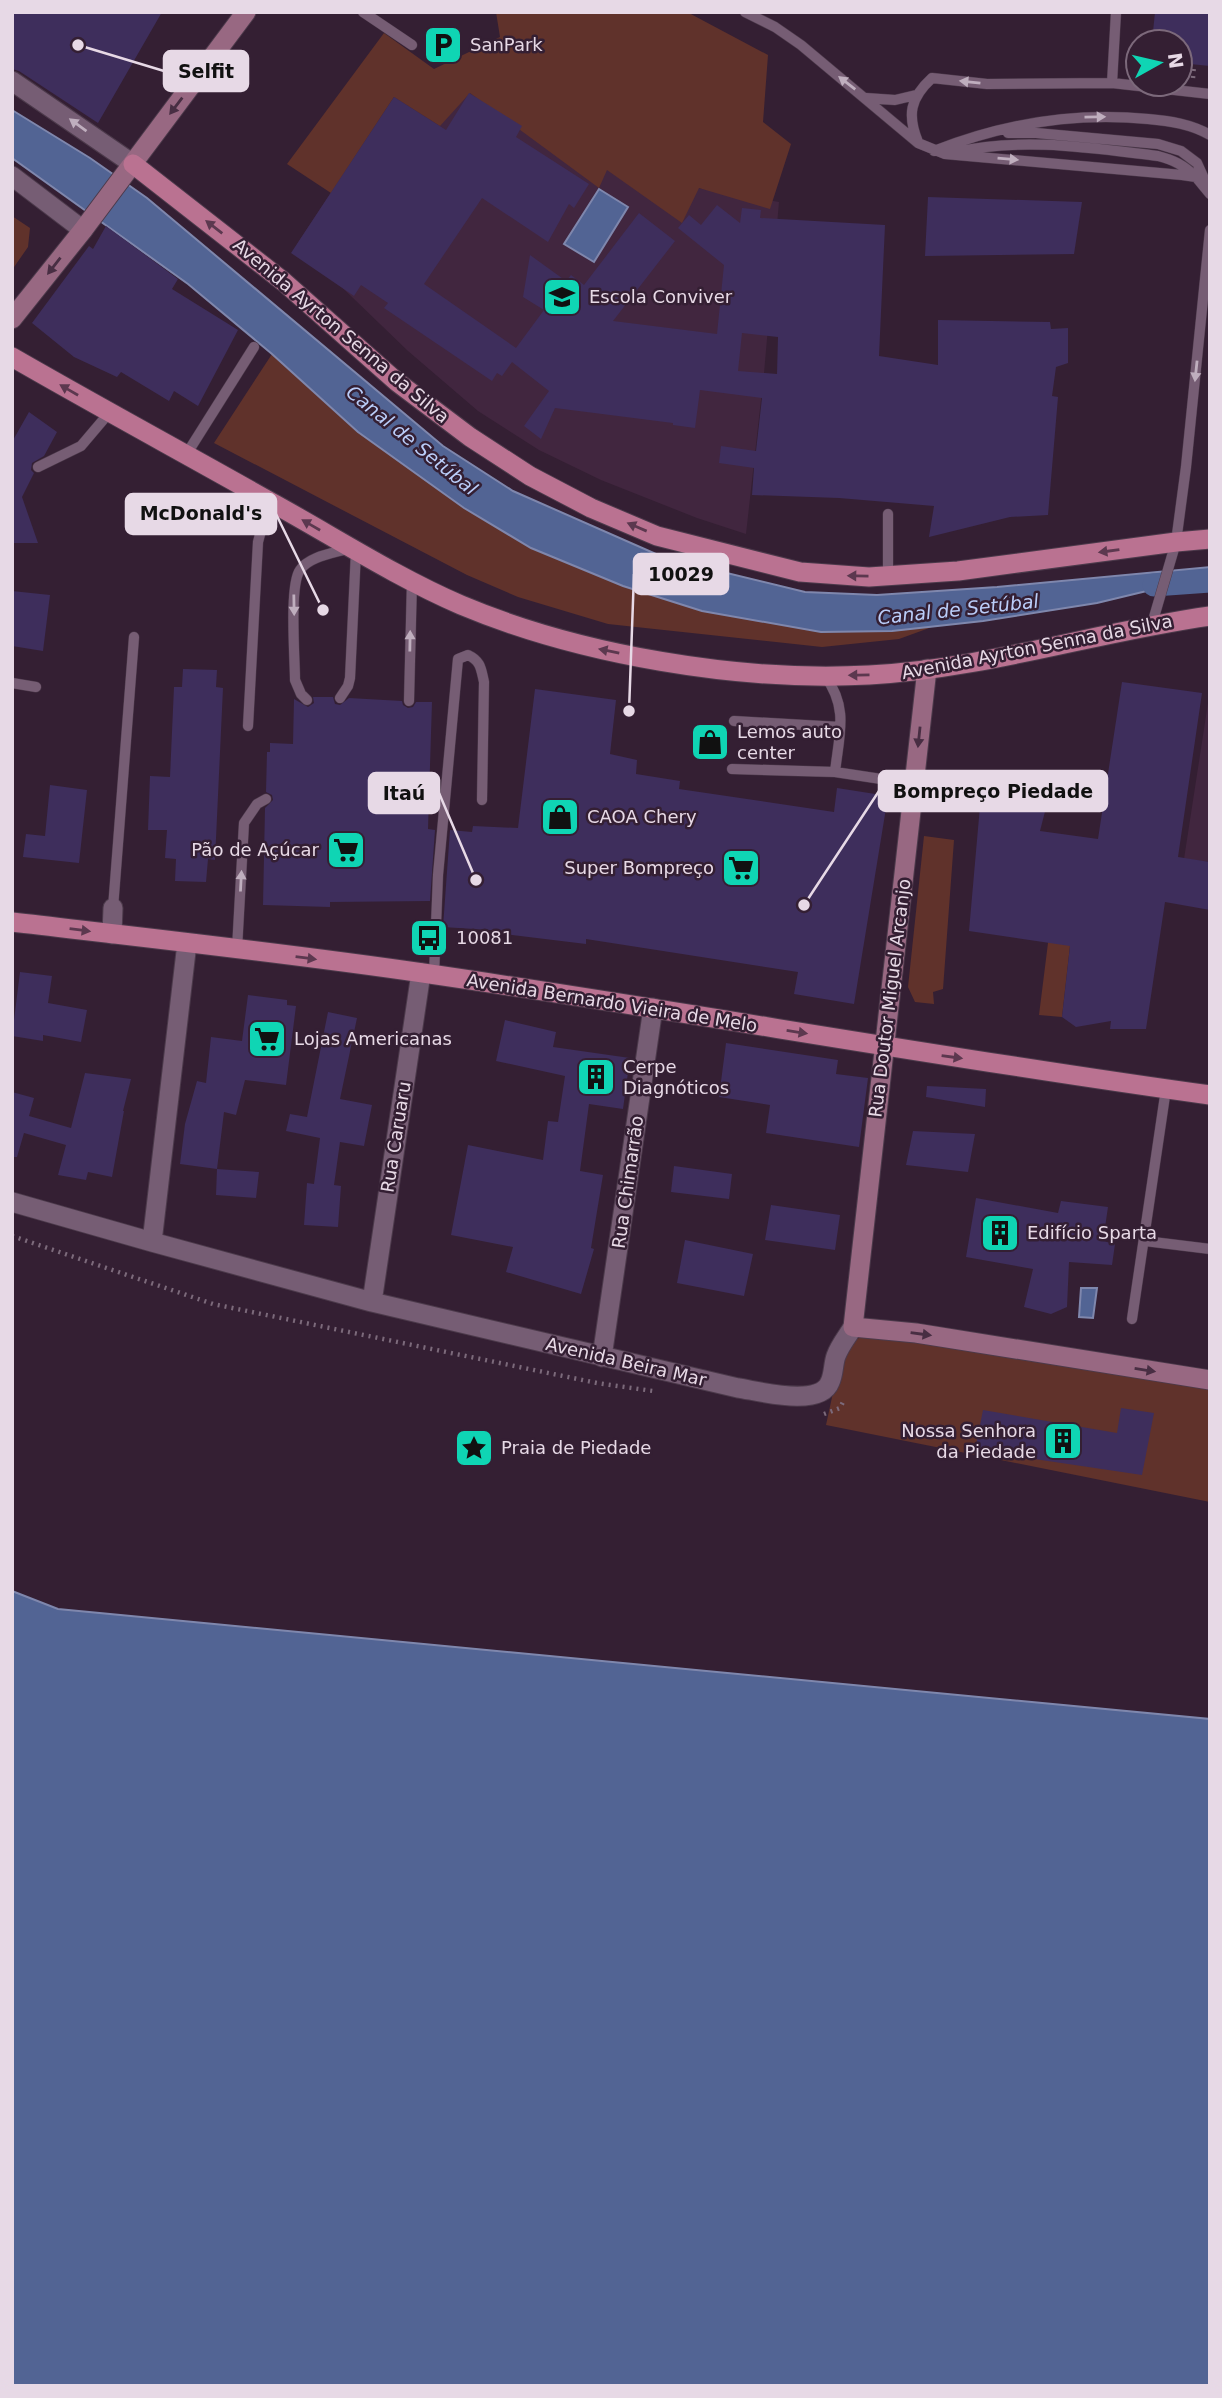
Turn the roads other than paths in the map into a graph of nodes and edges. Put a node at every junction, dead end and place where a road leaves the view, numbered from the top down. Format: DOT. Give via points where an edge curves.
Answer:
graph roads {
  1 [pos="363,12"];
  2 [pos="745,12"];
  3 [pos="1116,12"];
  4 [pos="241,14"];
  5 [pos="412,45"];
  6 [pos="12,81"];
  7 [pos="1112,83"];
  8 [pos="1210,94"];
  9 [pos="916,95"];
  10 [pos="866,98"];
  11 [pos="986,133"];
  12 [pos="1210,135"];
  13 [pos="918,143"];
  14 [pos="933,151"];
  15 [pos="945,154"];
  16 [pos="131,168"];
  17 [pos="12,176"];
  18 [pos="1196,177"];
  19 [pos="1210,193"];
  20 [pos="89,223"];
  21 [pos="1210,230"];
  22 [pos="12,319"];
  23 [pos="254,347"];
  24 [pos="12,357"];
  25 [pos="109,413"];
  26 [pos="186,455"];
  27 [pos="38,467"];
  28 [pos="269,501"];
  29 [pos="888,514"];
  30 [pos="1210,540"];
  31 [pos="1176,541"];
  32 [pos="354,549"];
  33 [pos="888,576"];
  34 [pos="412,580"];
  35 [pos="1210,616"];
  36 [pos="1152,624"];
  37 [pos="134,637"];
  38 [pos="927,670"];
  39 [pos="824,676"];
  40 [pos="12,683"];
  41 [pos="36,687"];
  42 [pos="340,698"];
  43 [pos="307,700"];
  44 [pos="409,701"];
  45 [pos="734,721"];
  46 [pos="248,726"];
  47 [pos="840,727"];
  48 [pos="732,769"];
  49 [pos="835,772"];
  50 [pos="914,784"];
  51 [pos="266,799"];
  52 [pos="482,800"];
  53 [pos="113,908"];
  54 [pos="12,922"];
  55 [pos="112,934"];
  56 [pos="187,943"];
  57 [pos="237,949"];
  58 [pos="427,974"];
  59 [pos="653,1008"];
  60 [pos="884,1047"];
  61 [pos="1166,1089"];
  62 [pos="1210,1095"];
  63 [pos="12,1202"];
  64 [pos="1145,1241"];
  65 [pos="152,1242"];
  66 [pos="1210,1249"];
  67 [pos="372,1302"];
  68 [pos="1132,1319"];
  69 [pos="853,1327"];
  70 [pos="602,1357"];
  71 [pos="1210,1380"];
  1 -- 5 [label="lane"];
  10 -- 2 [label="lane, one-way" via="788,36"];
  3 -- 7 [label="lane"];
  4 -- 16 [label="main road, one-way"];
  16 -- 6 [label="street, one-way"];
  7 -- 8 [label="lane"];
  7 -- 9 [label="lane, one-way" via="987,84 932,78"];
  9 -- 10 [label="lane" via="895,100"];
  9 -- 13 [label="lane" via="912,122"];
  10 -- 13 [label="lane"];
  11 -- 12 [label="lane, one-way" via="1055,119 1120,116 1173,122"];
  11 -- 14 [label="lane"];
  11 -- 19 [label="lane" via="1158,144 1181,151 1197,163"];
  13 -- 14 [label="lane"];
  14 -- 15 [label="lane"];
  15 -- 18 [label="lane, one-way"];
  15 -- 18 [label="lane" via="1003,144 1045,143 1174,160"];
  16 -- 20 [label="main road"];
  33 -- 16 [label="main road, Avenida Ayrton Senna da Silva, one-way" via="800,572 657,536 530,476 397,382 284,282"];
  17 -- 20 [label="street"];
  18 -- 19 [label="lane"];
  20 -- 22 [label="main road, one-way"];
  21 -- 31 [label="lane, one-way"];
  23 -- 26 [label="lane"];
  25 -- 24 [label="main road, Avenida Ayrton Senna da Silva, one-way"];
  25 -- 26 [label="main road, Avenida Ayrton Senna da Silva"];
  25 -- 27 [label="lane" via="81,446"];
  26 -- 28 [label="main road, Avenida Ayrton Senna da Silva"];
  32 -- 28 [label="main road, Avenida Ayrton Senna da Silva, one-way"];
  28 -- 46 [label="lane" via="258,542"];
  29 -- 33 [label="lane"];
  30 -- 31 [label="main road, Avenida Ayrton Senna da Silva"];
  31 -- 33 [label="main road, Avenida Ayrton Senna da Silva, one-way" via="983,568"];
  31 -- 36 [label="lane"];
  32 -- 34 [label="main road, Avenida Ayrton Senna da Silva"];
  32 -- 42 [label="lane" via="350,678"];
  32 -- 43 [label="lane, one-way" via="310,561 300,569 294,586 295,680"];
  39 -- 34 [label="main road, Avenida Ayrton Senna da Silva, one-way" via="754,673 607,651 501,620"];
  44 -- 34 [label="lane, one-way"];
  35 -- 36 [label="main road, Avenida Ayrton Senna da Silva"];
  36 -- 38 [label="main road, Avenida Ayrton Senna da Silva"];
  37 -- 53 [label="lane"];
  38 -- 39 [label="main road, Avenida Ayrton Senna da Silva, one-way"];
  38 -- 50 [label="main road, Rua Doutor Miguel Arcanjo, one-way"];
  39 -- 47 [label="lane" via="838,698"];
  40 -- 41 [label="lane"];
  45 -- 47 [label="lane"];
  47 -- 49 [label="lane"];
  48 -- 49 [label="lane"];
  49 -- 50 [label="lane"];
  50 -- 60 [label="main road, Rua Doutor Miguel Arcanjo"];
  57 -- 51 [label="lane, one-way" via="244,823"];
  52 -- 58 [label="lane" via="484,682 477,659 468,655 458,659"];
  53 -- 55 [label="street"];
  54 -- 55 [label="main road, Avenida Bernardo Vieira de Melo, one-way"];
  55 -- 56 [label="main road, Avenida Bernardo Vieira de Melo"];
  56 -- 57 [label="main road, Avenida Bernardo Vieira de Melo"];
  56 -- 65 [label="street"];
  57 -- 58 [label="main road, Avenida Bernardo Vieira de Melo, one-way"];
  58 -- 59 [label="main road, Avenida Bernardo Vieira de Melo"];
  58 -- 67 [label="street, Rua Caruaru"];
  59 -- 60 [label="main road, Avenida Bernardo Vieira de Melo, one-way"];
  59 -- 70 [label="street, Rua Chimarrão"];
  60 -- 61 [label="main road, Avenida Bernardo Vieira de Melo, one-way"];
  60 -- 69 [label="main road, Rua Doutor Miguel Arcanjo"];
  61 -- 62 [label="main road, Avenida Bernardo Vieira de Melo"];
  61 -- 64 [label="lane"];
  63 -- 65 [label="street, Avenida Beira Mar"];
  64 -- 66 [label="lane"];
  64 -- 68 [label="lane"];
  65 -- 67 [label="street, Avenida Beira Mar"];
  67 -- 70 [label="street, Avenida Beira Mar"];
  69 -- 70 [label="street, Avenida Beira Mar" via="836,1357 830,1384 824,1391 804,1397 738,1388"];
  69 -- 71 [label="main road, one-way"];
}
